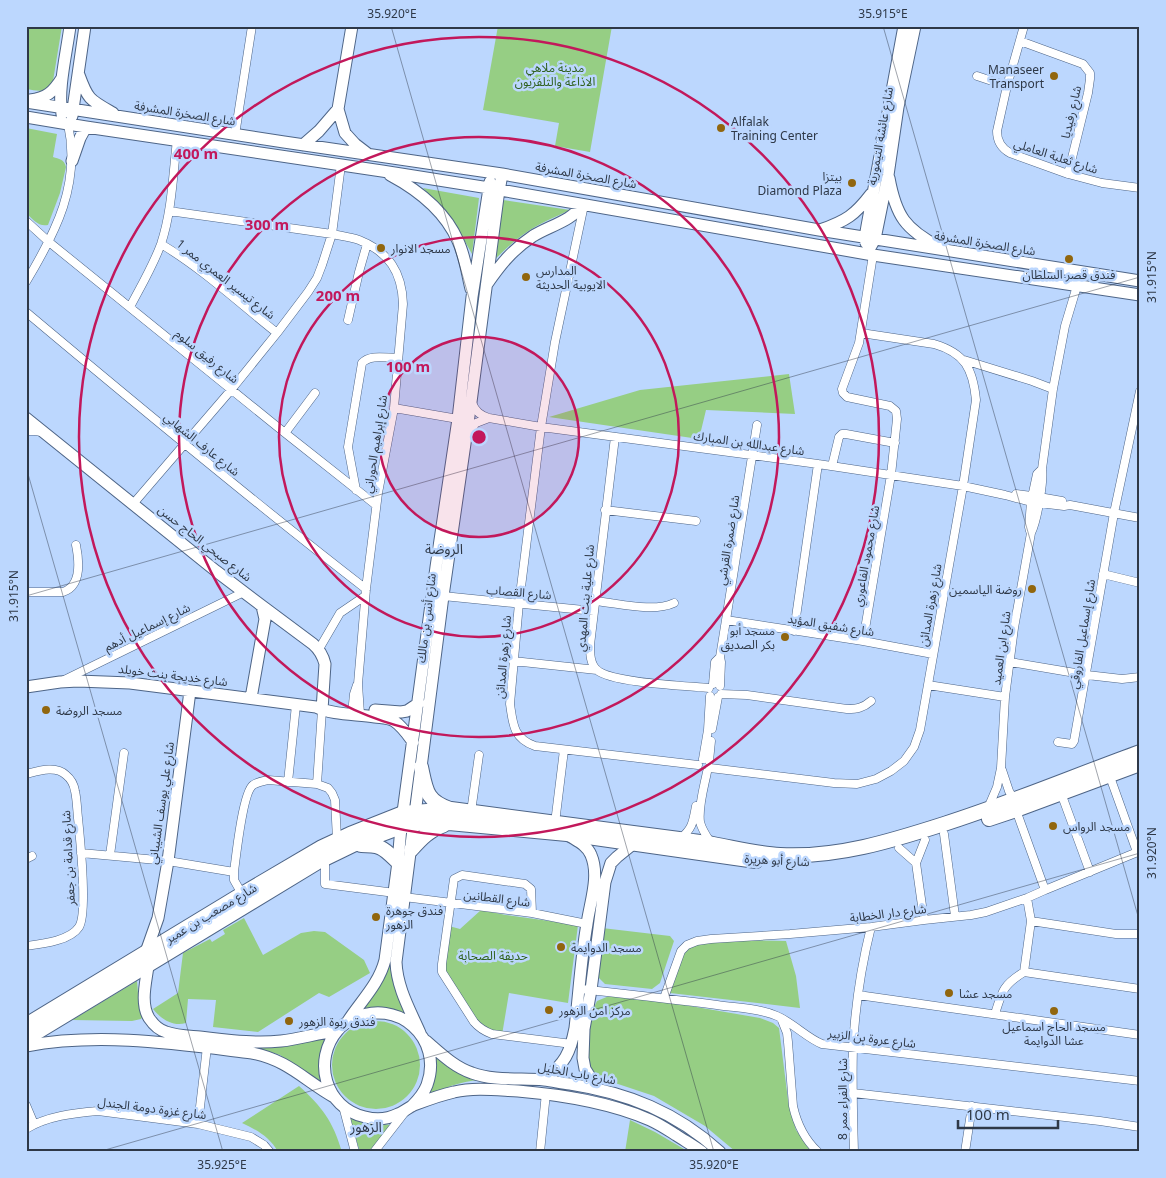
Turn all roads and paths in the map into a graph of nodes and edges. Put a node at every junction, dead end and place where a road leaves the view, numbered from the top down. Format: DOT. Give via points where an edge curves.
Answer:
graph roads {
  1 [pos="70,26"];
  2 [pos="85,26"];
  3 [pos="252,26"];
  4 [pos="352,26"];
  5 [pos="904,26"];
  6 [pos="915,26"];
  7 [pos="1024,26"];
  8 [pos="1020,40"];
  9 [pos="78,72"];
  10 [pos="63,76"];
  11 [pos="977,76"];
  12 [pos="1007,86"];
  13 [pos="26,102"];
  14 [pos="61,108"];
  15 [pos="73,109"];
  16 [pos="338,109"];
  17 [pos="26,117"];
  18 [pos="118,117"];
  19 [pos="68,124"];
  20 [pos="86,127"];
  21 [pos="235,135"];
  22 [pos="177,140"];
  23 [pos="303,145"];
  24 [pos="369,154"];
  25 [pos="72,161"];
  26 [pos="341,165"];
  27 [pos="382,171"];
  28 [pos="497,173"];
  29 [pos="1068,174"];
  30 [pos="888,175"];
  31 [pos="1140,188"];
  32 [pos="494,189"];
  33 [pos="874,190"];
  34 [pos="583,205"];
  35 [pos="169,211"];
  36 [pos="26,221"];
  37 [pos="819,230"];
  38 [pos="332,234"];
  39 [pos="49,242"];
  40 [pos="161,244"];
  41 [pos="368,244"];
  42 [pos="869,247"];
  43 [pos="947,251"];
  44 [pos="1140,281"];
  45 [pos="26,282"];
  46 [pos="486,285"];
  47 [pos="1077,286"];
  48 [pos="1140,295"];
  49 [pos="472,297"];
  50 [pos="130,307"];
  51 [pos="26,312"];
  52 [pos="348,320"];
  53 [pos="276,333"];
  54 [pos="861,334"];
  55 [pos="398,358"];
  56 [pos="964,360"];
  57 [pos="1053,388"];
  58 [pos="231,390"];
  59 [pos="1140,391"];
  60 [pos="315,393"];
  61 [pos="471,402"];
  62 [pos="394,408"];
  63 [pos="26,418"];
  64 [pos="489,418"];
  65 [pos="458,419"];
  66 [pos="757,425"];
  67 [pos="541,427"];
  68 [pos="26,432"];
  69 [pos="48,434"];
  70 [pos="285,434"];
  71 [pos="466,436"];
  72 [pos="615,437"];
  73 [pos="895,443"];
  74 [pos="184,444"];
  75 [pos="753,454"];
  76 [pos="818,464"];
  77 [pos="832,466"];
  78 [pos="891,475"];
  79 [pos="963,486"];
  80 [pos="356,490"];
  81 [pos="1035,500"];
  82 [pos="132,504"];
  83 [pos="376,505"];
  84 [pos="605,510"];
  85 [pos="1114,513"];
  86 [pos="1140,518"];
  87 [pos="696,521"];
  88 [pos="76,545"];
  89 [pos="1103,574"];
  90 [pos="1140,583"];
  91 [pos="26,592"];
  92 [pos="244,592"];
  93 [pos="366,593"];
  94 [pos="443,596"];
  95 [pos="595,601"];
  96 [pos="519,603"];
  97 [pos="674,603"];
  98 [pos="262,606"];
  99 [pos="594,611"];
  100 [pos="726,620"];
  101 [pos="794,630"];
  102 [pos="863,641"];
  103 [pos="319,649"];
  104 [pos="932,654"];
  105 [pos="513,661"];
  106 [pos="1010,662"];
  107 [pos="597,670"];
  108 [pos="1086,675"];
  109 [pos="1140,677"];
  110 [pos="60,682"];
  111 [pos="928,685"];
  112 [pos="26,687"];
  113 [pos="190,691"];
  114 [pos="715,691"];
  115 [pos="251,698"];
  116 [pos="1005,698"];
  117 [pos="871,701"];
  118 [pos="419,703"];
  119 [pos="296,705"];
  120 [pos="320,708"];
  121 [pos="356,711"];
  122 [pos="413,742"];
  123 [pos="1058,742"];
  124 [pos="564,750"];
  125 [pos="1140,752"];
  126 [pos="124,754"];
  127 [pos="478,755"];
  128 [pos="1140,764"];
  129 [pos="705,766"];
  130 [pos="421,767"];
  131 [pos="1001,768"];
  132 [pos="26,774"];
  133 [pos="1109,774"];
  134 [pos="1080,780"];
  135 [pos="288,782"];
  136 [pos="318,784"];
  137 [pos="1064,788"];
  138 [pos="1015,805"];
  139 [pos="987,810"];
  140 [pos="472,812"];
  141 [pos="450,816"];
  142 [pos="408,819"];
  143 [pos="555,823"];
  144 [pos="567,834"];
  145 [pos="944,834"];
  146 [pos="337,839"];
  147 [pos="679,839"];
  148 [pos="925,840"];
  149 [pos="633,844"];
  150 [pos="711,844"];
  151 [pos="353,845"];
  152 [pos="899,848"];
  153 [pos="411,850"];
  154 [pos="1139,851"];
  155 [pos="81,853"];
  156 [pos="110,855"];
  157 [pos="325,859"];
  158 [pos="168,861"];
  159 [pos="398,862"];
  160 [pos="916,863"];
  161 [pos="234,872"];
  162 [pos="1090,872"];
  163 [pos="1044,890"];
  164 [pos="242,894"];
  165 [pos="399,895"];
  166 [pos="1027,898"];
  167 [pos="450,903"];
  168 [pos="532,913"];
  169 [pos="955,916"];
  170 [pos="158,918"];
  171 [pos="924,920"];
  172 [pos="1031,921"];
  173 [pos="586,924"];
  174 [pos="871,927"];
  175 [pos="1140,934"];
  176 [pos="170,938"];
  177 [pos="26,946"];
  178 [pos="147,959"];
  179 [pos="1024,972"];
  180 [pos="585,989"];
  181 [pos="1140,989"];
  182 [pos="858,995"];
  183 [pos="664,998"];
  184 [pos="995,1014"];
  185 [pos="781,1018"];
  186 [pos="348,1022"];
  187 [pos="337,1030"];
  188 [pos="1140,1035"];
  189 [pos="422,1036"];
  190 [pos="28,1040"];
  191 [pos="572,1044"];
  192 [pos="207,1047"];
  193 [pos="853,1048"];
  194 [pos="545,1080"];
  195 [pos="1140,1081"];
  196 [pos="597,1088"];
  197 [pos="546,1093"];
  198 [pos="853,1093"];
  199 [pos="335,1098"];
  200 [pos="26,1105"];
  201 [pos="343,1106"];
  202 [pos="972,1106"];
  203 [pos="410,1108"];
  204 [pos="34,1124"];
  205 [pos="198,1124"];
  206 [pos="1140,1127"];
  207 [pos="26,1129"];
  208 [pos="270,1152"];
  209 [pos="355,1152"];
  210 [pos="374,1152"];
  211 [pos="540,1152"];
  212 [pos="702,1152"];
  213 [pos="720,1152"];
  214 [pos="818,1152"];
  215 [pos="854,1152"];
  216 [pos="965,1152"];
  1 -- 10 [label="main road"];
  2 -- 9 [label="main road"];
  3 -- 21 [label="street"];
  4 -- 16 [label="main road"];
  5 -- 33 [label="main road, شارع عائشة التيمورية"];
  6 -- 30 [label="main road, شارع عائشة التيمورية"];
  7 -- 8 [label="street, شارع ثعلبة العاملي"];
  8 -- 12 [label="street, شارع ثعلبة العاملي"];
  8 -- 29 [label="street, شارع رفيديا" via="1083,64 1090,73"];
  9 -- 15 [label="main road"];
  9 -- 18 [label="main road" via="90,100"];
  10 -- 13 [label="main road" via="47,96"];
  10 -- 14 [label="main road"];
  11 -- 12 [label="street"];
  12 -- 29 [label="street, شارع ثعلبة العاملي" via="997,131 1000,145 1010,154"];
  13 -- 14 [label="main road, شارع الصخرة المشرفة"];
  14 -- 15 [label="main road, شارع الصخرة المشرفة"];
  14 -- 19 [label="main road"];
  15 -- 18 [label="main road, شارع الصخرة المشرفة"];
  15 -- 19 [label="main road"];
  16 -- 23 [label="main road"];
  16 -- 24 [label="main road" via="344,133"];
  17 -- 19 [label="main road, شارع الصخرة المشرفة"];
  18 -- 21 [label="main road, شارع الصخرة المشرفة"];
  19 -- 20 [label="main road, شارع الصخرة المشرفة"];
  19 -- 25 [label="street"];
  20 -- 22 [label="main road, شارع الصخرة المشرفة"];
  20 -- 25 [label="main road"];
  21 -- 23 [label="main road, شارع الصخرة المشرفة"];
  22 -- 26 [label="main road, شارع الصخرة المشرفة"];
  22 -- 35 [label="street"];
  23 -- 24 [label="main road, شارع الصخرة المشرفة"];
  24 -- 28 [label="main road, شارع الصخرة المشرفة"];
  25 -- 39 [label="street" via="68,188"];
  26 -- 27 [label="main road, شارع الصخرة المشرفة"];
  26 -- 38 [label="street"];
  27 -- 32 [label="main road, شارع الصخرة المشرفة"];
  27 -- 49 [label="main road" via="423,196 449,225 462,253"];
  28 -- 32 [label="main road, شارع أنس بن مالك"];
  28 -- 37 [label="main road, شارع الصخرة المشرفة"];
  29 -- 31 [label="street, شارع ثعلبة العاملي"];
  30 -- 42 [label="main road, شارع عائشة التيمورية"];
  30 -- 43 [label="main road" via="896,205 909,227"];
  32 -- 34 [label="main road, شارع الصخرة المشرفة"];
  32 -- 46 [label="main road, شارع أنس بن مالك"];
  32 -- 49 [label="main road, شارع أنس بن مالك"];
  33 -- 37 [label="main road" via="849,218"];
  33 -- 42 [label="main road, شارع عائشة التيمورية"];
  34 -- 42 [label="main road, شارع الصخرة المشرفة"];
  34 -- 46 [label="main road" via="570,217 542,230 512,252"];
  34 -- 67 [label="street, شارع زهرة المدائن"];
  35 -- 38 [label="street, شارع إبراهيم الحوراني"];
  35 -- 40 [label="street"];
  36 -- 39 [label="street, شارع رفيق سلوم"];
  37 -- 42 [label="main road, شارع الصخرة المشرفة"];
  38 -- 41 [label="street, شارع إبراهيم الحوراني"];
  38 -- 53 [label="street" via="317,278"];
  39 -- 45 [label="street"];
  39 -- 50 [label="street, شارع رفيق سلوم"];
  40 -- 50 [label="street"];
  40 -- 53 [label="street, شارع تيسير العمري ممر 1"];
  41 -- 52 [label="street"];
  41 -- 55 [label="street, شارع إبراهيم الحوراني" via="384,256 400,281 403,304"];
  42 -- 43 [label="main road, شارع الصخرة المشرفة"];
  42 -- 47 [label="main road, شارع الصخرة المشرفة"];
  42 -- 54 [label="street"];
  43 -- 44 [label="main road, شارع الصخرة المشرفة"];
  46 -- 61 [label="main road, شارع أنس بن مالك"];
  47 -- 48 [label="main road, شارع الصخرة المشرفة"];
  47 -- 57 [label="street, شارع ابن العميد"];
  49 -- 65 [label="main road, شارع أنس بن مالك"];
  50 -- 58 [label="street, شارع رفيق سلوم"];
  51 -- 74 [label="street, شارع عارف الشهابي"];
  53 -- 58 [label="street"];
  54 -- 56 [label="street" via="934,344 955,352"];
  54 -- 73 [label="street" via="842,389 847,397 893,408 897,415"];
  55 -- 62 [label="street, شارع إبراهيم الحوراني"];
  55 -- 80 [label="street" via="371,357 362,363 348,447"];
  56 -- 57 [label="street"];
  56 -- 79 [label="street, شارع زهرة المدائن" via="973,378 976,400"];
  57 -- 81 [label="street, شارع ابن العميد"];
  58 -- 70 [label="street, شارع رفيق سلوم"];
  58 -- 74 [label="street"];
  59 -- 85 [label="street, شارع إسماعيل الفاروقي"];
  60 -- 70 [label="street"];
  61 -- 64 [label="street" via="476,412"];
  61 -- 71 [label="main road, شارع أنس بن مالك"];
  62 -- 65 [label="street"];
  62 -- 83 [label="street, شارع إبراهيم الحوراني"];
  63 -- 69 [label="main road, شارع صبحي الحاج حسن"];
  64 -- 67 [label="street, شارع عبدالله بن المبارك"];
  64 -- 71 [label="street" via="476,422"];
  65 -- 118 [label="main road, شارع أنس بن مالك"];
  66 -- 75 [label="street, شارع ضمرة القرشي"];
  67 -- 72 [label="street, شارع عبدالله بن المبارك"];
  67 -- 96 [label="street, شارع زهرة المدائن"];
  68 -- 69 [label="street"];
  69 -- 82 [label="main road, شارع صبحي الحاج حسن"];
  70 -- 80 [label="street, شارع رفيق سلوم"];
  71 -- 94 [label="main road, شارع أنس بن مالك"];
  72 -- 75 [label="street, شارع عبدالله بن المبارك"];
  72 -- 84 [label="street, شارع علية بنت المهدي"];
  73 -- 77 [label="street" via="842,434"];
  73 -- 78 [label="street"];
  74 -- 82 [label="street"];
  74 -- 93 [label="street, شارع عارف الشهابي"];
  75 -- 76 [label="street, شارع عبدالله بن المبارك"];
  75 -- 100 [label="street, شارع ضمرة القرشي"];
  76 -- 77 [label="street, شارع عبدالله بن المبارك"];
  76 -- 101 [label="street"];
  77 -- 78 [label="street, شارع عبدالله بن المبارك"];
  78 -- 79 [label="street, شارع عبدالله بن المبارك"];
  78 -- 102 [label="street, شارع محمود الفاعوري"];
  79 -- 81 [label="street, شارع عبدالله بن المبارك"];
  79 -- 104 [label="street, شارع زهرة المدائن"];
  80 -- 83 [label="street, شارع رفيق سلوم"];
  81 -- 85 [label="street, شارع عبدالله بن المبارك"];
  81 -- 106 [label="street, شارع ابن العميد"];
  82 -- 92 [label="main road, شارع صبحي الحاج حسن"];
  83 -- 93 [label="street, شارع إبراهيم الحوراني"];
  84 -- 87 [label="street"];
  84 -- 95 [label="street, شارع علية بنت المهدي"];
  85 -- 86 [label="street, شارع عبدالله بن المبارك"];
  85 -- 89 [label="street, شارع إسماعيل الفاروقي"];
  88 -- 91 [label="street" via="79,556 73,586 63,592"];
  89 -- 90 [label="street"];
  89 -- 108 [label="street, شارع إسماعيل الفاروقي"];
  92 -- 98 [label="main road, شارع صبحي الحاج حسن"];
  92 -- 110 [label="street, شارع إسماعيل أدهم"];
  93 -- 103 [label="street" via="340,613"];
  93 -- 121 [label="street, شارع إبراهيم الحوراني"];
  94 -- 96 [label="street, شارع القصاب"];
  94 -- 130 [label="main road, شارع أنس بن مالك"];
  95 -- 97 [label="street" via="652,608"];
  95 -- 99 [label="street, شارع علية بنت المهدي"];
  96 -- 99 [label="street, شارع القصاب"];
  96 -- 105 [label="street, شارع زهرة المدائن"];
  98 -- 103 [label="main road, شارع صبحي الحاج حسن"];
  98 -- 115 [label="main road" via="265,618"];
  99 -- 107 [label="street, شارع علية بنت المهدي" via="590,654"];
  100 -- 101 [label="street, شارع شفيق المؤيد"];
  100 -- 114 [label="street, شارع ضمرة القرشي" via="720,658 715,662"];
  101 -- 102 [label="street, شارع شفيق المؤيد"];
  102 -- 104 [label="street, شارع شفيق المؤيد"];
  103 -- 120 [label="main road" via="325,664"];
  104 -- 111 [label="street, شارع زهرة المدائن"];
  105 -- 107 [label="street"];
  105 -- 124 [label="street, شارع زهرة المدائن" via="510,704 516,733 535,746"];
  106 -- 108 [label="street"];
  106 -- 116 [label="street, شارع ابن العميد"];
  107 -- 114 [label="street" via="622,680"];
  108 -- 109 [label="street" via="1122,679"];
  108 -- 123 [label="street, شارع إسماعيل الفاروقي" via="1074,743"];
  110 -- 112 [label="main road, شارع خديجة بنت خويلد"];
  110 -- 113 [label="main road, شارع خديجة بنت خويلد" via="130,683"];
  111 -- 116 [label="street"];
  111 -- 129 [label="street, شارع زهرة المدائن" via="914,747 904,761 876,779 857,784 834,783"];
  113 -- 115 [label="main road, شارع خديجة بنت خويلد"];
  113 -- 158 [label="main road, شارع علي يوسف الشيباني"];
  114 -- 117 [label="street" via="847,709 857,709"];
  114 -- 129 [label="street, شارع ضمرة القرشي"];
  115 -- 119 [label="main road, شارع خديجة بنت خويلد"];
  116 -- 131 [label="street, شارع ابن العميد"];
  118 -- 121 [label="main road, شارع خديجة بنت خويلد" via="401,712"];
  118 -- 122 [label="main road, شارع أنس بن مالك"];
  119 -- 120 [label="main road, شارع خديجة بنت خويلد"];
  119 -- 135 [label="street"];
  120 -- 121 [label="main road, شارع خديجة بنت خويلد"];
  120 -- 136 [label="street"];
  121 -- 122 [label="main road, شارع خديجة بنت خويلد" via="396,722"];
  122 -- 142 [label="main road, شارع أنس بن مالك"];
  124 -- 129 [label="street, شارع زهرة المدائن"];
  124 -- 143 [label="street"];
  125 -- 134 [label="highway, شارع أبو هريرة"];
  126 -- 156 [label="street"];
  127 -- 140 [label="street"];
  128 -- 133 [label="highway, شارع أبو هريرة"];
  129 -- 147 [label="street, شارع ضمرة القرشي" via="694,821"];
  129 -- 150 [label="street, شارع ضمرة القرشي" via="700,822"];
  130 -- 141 [label="highway" via="425,787 434,802"];
  130 -- 142 [label="main road, شارع أنس بن مالك"];
  131 -- 138 [label="street, شارع ابن العميد"];
  131 -- 139 [label="street, شارع ابن العميد"];
  132 -- 155 [label="street, شارع قدامة بن جعفر" via="51,769 66,774 72,781"];
  133 -- 134 [label="highway, شارع أبو هريرة"];
  133 -- 154 [label="street"];
  134 -- 137 [label="highway, شارع أبو هريرة"];
  135 -- 136 [label="street"];
  135 -- 161 [label="street" via="268,780 252,785 244,806"];
  136 -- 146 [label="street" via="328,788 335,800"];
  137 -- 138 [label="highway, شارع أبو هريرة"];
  137 -- 162 [label="street"];
  138 -- 139 [label="highway, شارع أبو هريرة"];
  138 -- 145 [label="highway, شارع أبو هريرة"];
  138 -- 163 [label="street, شارع ابن العميد"];
  139 -- 150 [label="highway, شارع أبو هريرة" via="886,842 824,853 781,855"];
  140 -- 141 [label="highway, شارع أبو هريرة"];
  140 -- 143 [label="highway, شارع أبو هريرة"];
  141 -- 142 [label="highway, شارع أبو هريرة"];
  141 -- 144 [label="highway, شارع أبو هريرة"];
  141 -- 153 [label="highway"];
  142 -- 146 [label="highway, شارع مصعب بن عمير"];
  142 -- 151 [label="highway, شارع مصعب بن عمير"];
  142 -- 153 [label="main road, شارع أنس بن مالك"];
  142 -- 159 [label="main road, شارع أنس بن مالك"];
  143 -- 147 [label="highway, شارع أبو هريرة"];
  144 -- 149 [label="highway, شارع أبو هريرة"];
  144 -- 173 [label="main road" via="587,847 593,860 594,886"];
  145 -- 148 [label="highway, شارع أبو هريرة"];
  145 -- 169 [label="street"];
  146 -- 164 [label="highway, شارع مصعب بن عمير"];
  147 -- 150 [label="highway, شارع أبو هريرة"];
  148 -- 152 [label="highway, شارع أبو هريرة"];
  148 -- 160 [label="street"];
  149 -- 152 [label="highway, شارع أبو هريرة" via="796,864 851,858"];
  149 -- 180 [label="main road" via="611,863 604,882"];
  151 -- 157 [label="highway, شارع مصعب بن عمير"];
  151 -- 159 [label="highway" via="383,848"];
  152 -- 160 [label="street"];
  153 -- 165 [label="main road, شارع أنس بن مالك"];
  154 -- 162 [label="street, شارع دار الخطابة"];
  155 -- 156 [label="street"];
  155 -- 177 [label="street, شارع قدامة بن جعفر" via="83,902 79,927 70,936"];
  156 -- 158 [label="street"];
  157 -- 165 [label="street, شارع القطانين" via="325,884"];
  157 -- 178 [label="highway, شارع مصعب بن عمير"];
  158 -- 161 [label="street"];
  158 -- 170 [label="main road, شارع علي يوسف الشيباني"];
  159 -- 165 [label="main road, شارع أنس بن مالك"];
  160 -- 171 [label="street"];
  161 -- 164 [label="street" via="234,880"];
  162 -- 163 [label="street, شارع دار الخطابة"];
  163 -- 166 [label="street, شارع دار الخطابة"];
  164 -- 176 [label="highway, شارع مصعب بن عمير"];
  165 -- 167 [label="street, شارع القطانين"];
  165 -- 186 [label="main road, شارع أنس بن مالك" via="382,970"];
  165 -- 189 [label="main road, شارع أنس بن مالك" via="397,974"];
  166 -- 169 [label="street, شارع دار الخطابة" via="986,912"];
  166 -- 172 [label="street"];
  167 -- 168 [label="street, شارع القطانين"];
  167 -- 168 [label="street" via="454,879 462,875 526,884 531,889"];
  167 -- 191 [label="street" via="442,972 478,1028 492,1034"];
  168 -- 173 [label="street, شارع القطانين"];
  169 -- 171 [label="street, شارع دار الخطابة"];
  170 -- 176 [label="main road"];
  170 -- 178 [label="main road, شارع علي يوسف الشيباني"];
  171 -- 174 [label="street, شارع دار الخطابة"];
  172 -- 175 [label="street" via="1116,934"];
  172 -- 179 [label="street"];
  173 -- 180 [label="main road"];
  174 -- 182 [label="street, شارع الفراء ممر 8"];
  174 -- 183 [label="street, شارع دار الخطابة" via="696,941 681,951"];
  176 -- 178 [label="highway, شارع مصعب بن عمير"];
  178 -- 187 [label="main road, شارع علي يوسف الشيباني" via="145,1007 148,1018 165,1032 264,1042"];
  178 -- 190 [label="highway, شارع مصعب بن عمير"];
  179 -- 181 [label="street"];
  179 -- 184 [label="street" via="1007,984"];
  180 -- 183 [label="street, شارع عروة بن الزبير"];
  180 -- 191 [label="main road"];
  180 -- 196 [label="main road" via="583,1058 585,1069"];
  182 -- 184 [label="street"];
  182 -- 193 [label="street, شارع الفراء ممر 8"];
  183 -- 185 [label="street, شارع عروة بن الزبير" via="752,1010"];
  184 -- 188 [label="street"];
  185 -- 193 [label="street, شارع عروة بن الزبير" via="819,1043"];
  185 -- 214 [label="street" via="787,1033 795,1116 806,1139"];
  186 -- 187 [label="main road"];
  186 -- 189 [label="main road" via="360,1016 386,1013 410,1024"];
  187 -- 199 [label="main road" via="324,1058 324,1072"];
  189 -- 194 [label="main road, شارع باب الخليل" via="454,1064 480,1076"];
  189 -- 203 [label="main road" via="428,1051 430,1075 420,1097"];
  190 -- 192 [label="main road, شارع مصعب بن عمير" via="96,1039"];
  191 -- 194 [label="main road" via="561,1065"];
  192 -- 199 [label="main road, شارع مصعب بن عمير" via="278,1060"];
  192 -- 205 [label="street"];
  193 -- 195 [label="street, شارع عروة بن الزبير"];
  193 -- 198 [label="street, شارع الفراء ممر 8"];
  194 -- 196 [label="main road, شارع باب الخليل"];
  196 -- 213 [label="main road, شارع باب الخليل" via="658,1110 681,1122"];
  197 -- 203 [label="main road, شارع باب الخليل" via="472,1090 438,1096"];
  197 -- 211 [label="street"];
  197 -- 212 [label="main road, شارع باب الخليل" via="600,1102 652,1120"];
  198 -- 202 [label="street"];
  198 -- 215 [label="street, شارع الفراء ممر 8"];
  199 -- 201 [label="main road"];
  200 -- 204 [label="street"];
  201 -- 203 [label="main road" via="358,1115 375,1119"];
  201 -- 209 [label="street"];
  202 -- 206 [label="street"];
  202 -- 216 [label="street"];
  203 -- 210 [label="street"];
  204 -- 205 [label="street, شارع غزوة دومة الجندل" via="98,1110"];
  204 -- 207 [label="street, شارع غزوة دومة الجندل"];
  205 -- 208 [label="street, شارع غزوة دومة الجندل" via="251,1137"];
}
